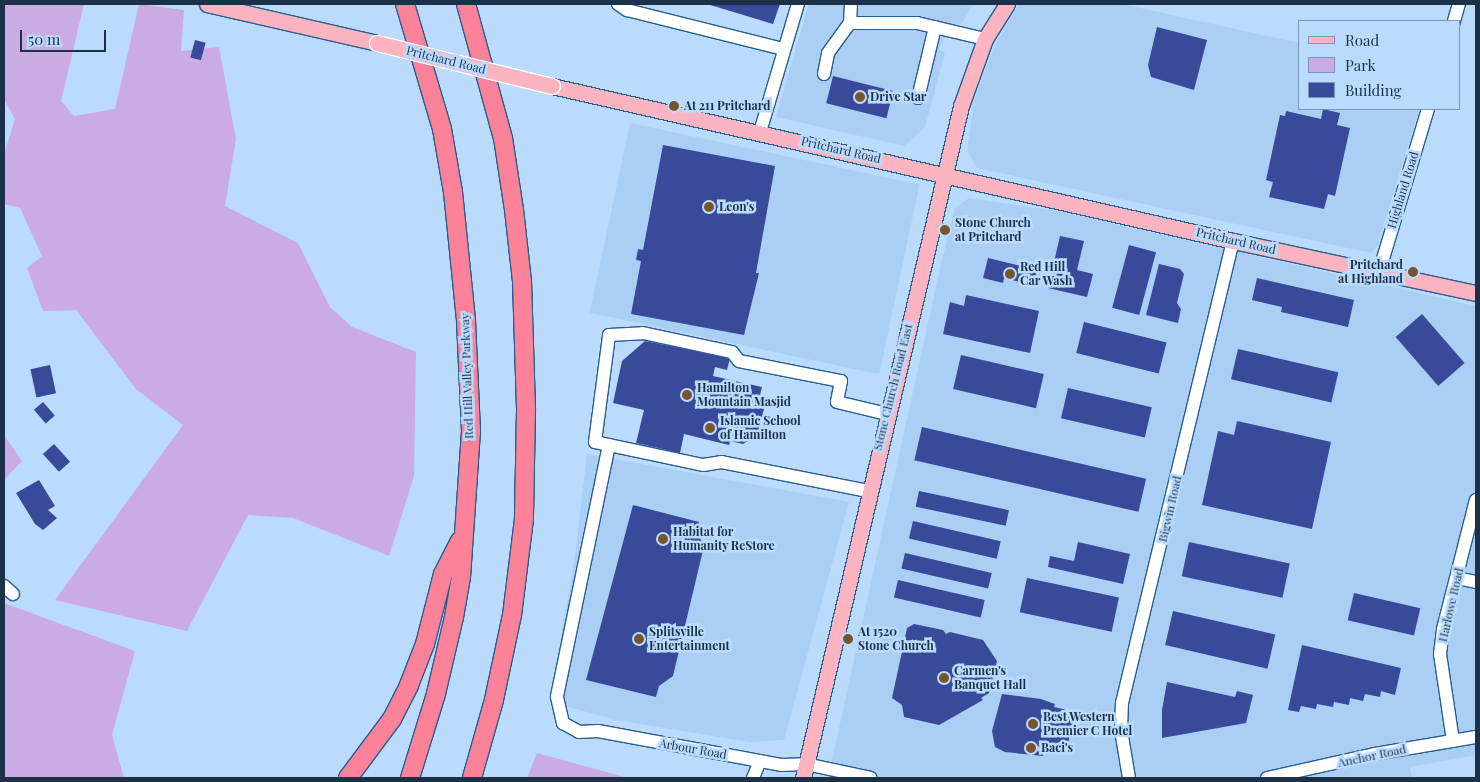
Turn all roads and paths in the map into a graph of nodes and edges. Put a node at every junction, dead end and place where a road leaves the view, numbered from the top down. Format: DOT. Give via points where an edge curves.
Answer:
graph roads {
  1 [pos="207,4"];
  2 [pos="405,4"];
  3 [pos="466,4"];
  4 [pos="618,4"];
  5 [pos="798,4"];
  6 [pos="850,4"];
  7 [pos="1007,4"];
  8 [pos="1459,4"];
  9 [pos="1454,20"];
  10 [pos="850,24"];
  11 [pos="935,27"];
  12 [pos="985,39"];
  13 [pos="783,49"];
  14 [pos="824,74"];
  15 [pos="918,98"];
  16 [pos="1428,110"];
  17 [pos="760,132"];
  18 [pos="943,173"];
  19 [pos="1233,241"];
  20 [pos="1379,272"];
  21 [pos="1476,293"];
  22 [pos="887,414"];
  23 [pos="609,445"];
  24 [pos="868,491"];
  25 [pos="1476,500"];
  26 [pos="1474,515"];
  27 [pos="464,531"];
  28 [pos="1472,532"];
  29 [pos="1457,578"];
  30 [pos="1476,582"];
  31 [pos="1476,737"];
  32 [pos="1453,741"];
  33 [pos="760,761"];
  34 [pos="805,771"];
  35 [pos="348,778"];
  36 [pos="410,778"];
  37 [pos="472,778"];
  38 [pos="753,778"];
  39 [pos="871,778"];
  40 [pos="1129,778"];
  41 [pos="1267,778"];
  1 -- 17 [label="main road, Pritchard Road, bridge"];
  2 -- 27 [label="highway, Red Hill Valley Parkway" via="442,129 453,192 466,321 471,431"];
  3 -- 37 [label="highway" via="503,138 514,210 522,281 526,411 524,519 512,615 494,700"];
  4 -- 13 [label="street" via="628,10"];
  5 -- 13 [label="street"];
  6 -- 10 [label="street"];
  7 -- 12 [label="main road, Stone Church Road East"];
  8 -- 9 [label="street"];
  10 -- 11 [label="street" via="917,23"];
  10 -- 14 [label="street" via="828,53"];
  11 -- 12 [label="street"];
  11 -- 15 [label="street"];
  12 -- 18 [label="main road, Stone Church Road East" via="967,83"];
  13 -- 17 [label="street"];
  16 -- 20 [label="street, Highland Road"];
  17 -- 18 [label="main road, Pritchard Road"];
  18 -- 19 [label="main road, Pritchard Road"];
  18 -- 22 [label="main road, Stone Church Road East"];
  19 -- 20 [label="main road, Pritchard Road"];
  19 -- 40 [label="street, Bigwin Road" via="1122,703 1121,730"];
  20 -- 21 [label="main road, Pritchard Road"];
  22 -- 23 [label="street" via="836,402 841,381 739,361 732,352 643,333 608,335 595,442"];
  22 -- 24 [label="main road, Stone Church Road East"];
  23 -- 24 [label="street" via="703,465 722,462"];
  23 -- 33 [label="street, Arbour Road" via="557,697 563,724 579,732 598,731"];
  24 -- 34 [label="main road, Stone Church Road East"];
  25 -- 26 [label="street, Harlowe Road"];
  26 -- 28 [label="street, Harlowe Road"];
  27 -- 35 [label="highway" via="443,574 409,685 392,719"];
  27 -- 36 [label="highway, Red Hill Valley Parkway" via="454,616 436,694"];
  28 -- 29 [label="street, Harlowe Road"];
  29 -- 30 [label="street"];
  29 -- 32 [label="street, Harlowe Road" via="1440,654"];
  31 -- 32 [label="street, Anchor Road"];
  32 -- 41 [label="street, Anchor Road"];
  33 -- 34 [label="street, Arbour Road"];
  33 -- 38 [label="street"];
  34 -- 39 [label="street"];
}
